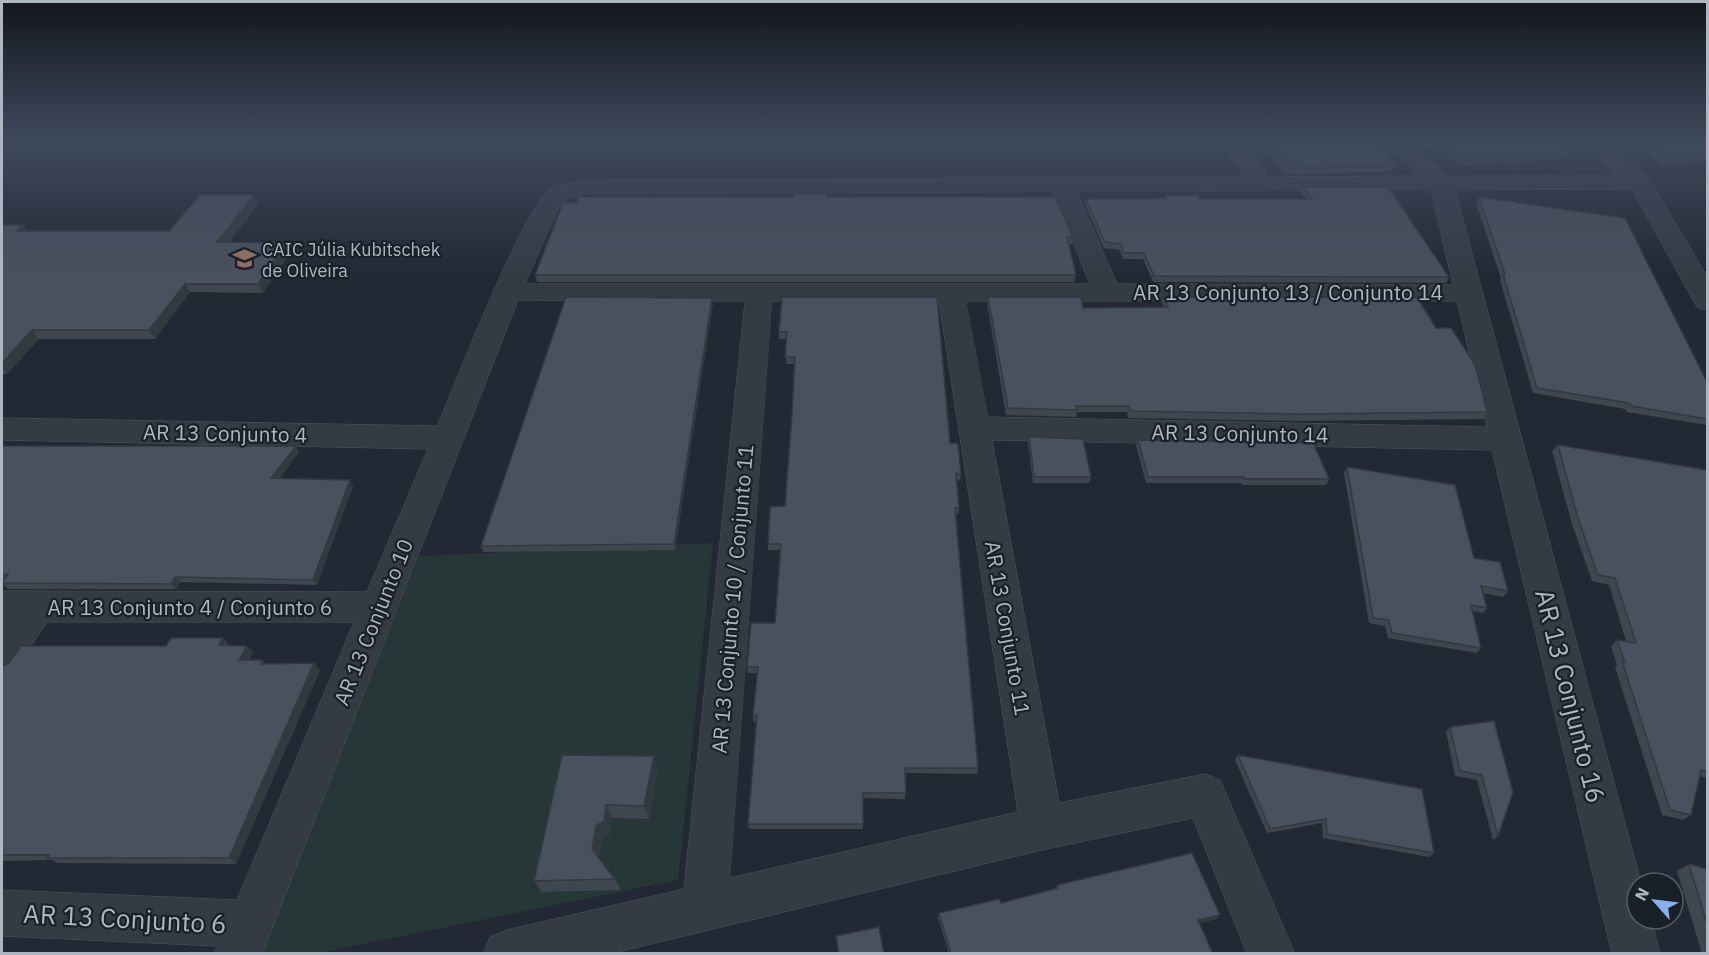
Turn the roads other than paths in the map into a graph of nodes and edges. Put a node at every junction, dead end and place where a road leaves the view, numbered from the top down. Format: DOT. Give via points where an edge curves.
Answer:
graph roads {
  1 [pos="1062,185"];
  2 [pos="927,186"];
  3 [pos="1442,186"];
  4 [pos="1642,186"];
  5 [pos="508,291"];
  6 [pos="759,292"];
  7 [pos="951,292"];
  8 [pos="1107,292"];
  9 [pos="1469,292"];
  10 [pos="1707,302"];
  11 [pos="974,428"];
  12 [pos="2,429"];
  13 [pos="448,438"];
  14 [pos="1506,439"];
  15 [pos="19,606"];
  16 [pos="379,607"];
  17 [pos="2,656"];
  18 [pos="1042,828"];
  19 [pos="705,906"];
  20 [pos="2,912"];
  21 [pos="244,939"];
  22 [pos="507,954"];
  23 [pos="1271,954"];
  24 [pos="1636,954"];
  1 -- 8 [label="street"];
  2 -- 5 [label="street, AR 13 Conjunto 10" via="586,187 560,193 546,207"];
  3 -- 9 [label="street, AR 13 Conjunto 16"];
  4 -- 10 [label="street"];
  5 -- 6 [label="street, AR 13 Conjunto 13 / Conjunto 14"];
  5 -- 13 [label="street, AR 13 Conjunto 10"];
  6 -- 7 [label="street, AR 13 Conjunto 13 / Conjunto 14"];
  6 -- 19 [label="street, AR 13 Conjunto 10 / Conjunto 11"];
  7 -- 8 [label="street, AR 13 Conjunto 13 / Conjunto 14"];
  7 -- 11 [label="street, AR 13 Conjunto 11"];
  8 -- 9 [label="street, AR 13 Conjunto 13 / Conjunto 14"];
  9 -- 14 [label="street, AR 13 Conjunto 16"];
  11 -- 14 [label="street, AR 13 Conjunto 14"];
  11 -- 18 [label="street, AR 13 Conjunto 11"];
  12 -- 13 [label="street, AR 13 Conjunto 4"];
  13 -- 16 [label="street, AR 13 Conjunto 10"];
  14 -- 24 [label="street, AR 13 Conjunto 16"];
  15 -- 16 [label="street, AR 13 Conjunto 4 / Conjunto 6"];
  15 -- 17 [label="street"];
  16 -- 21 [label="street, AR 13 Conjunto 10"];
  18 -- 19 [label="street"];
  18 -- 23 [label="street" via="1205,795"];
  19 -- 22 [label="street"];
  20 -- 21 [label="street, AR 13 Conjunto 6"];
}
